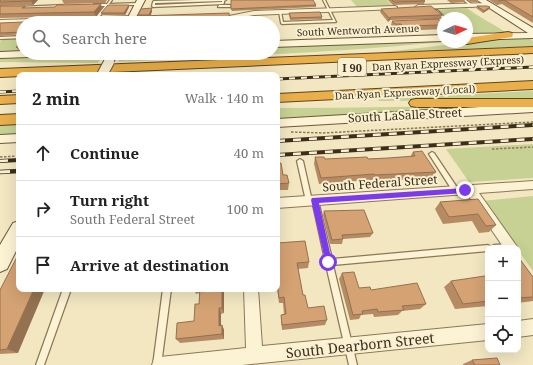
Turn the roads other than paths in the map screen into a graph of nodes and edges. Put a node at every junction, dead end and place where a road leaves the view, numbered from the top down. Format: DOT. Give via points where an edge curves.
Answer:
graph roads {
  1 [pos="111,0"];
  2 [pos="224,0"];
  3 [pos="324,0"];
  4 [pos="464,0"];
  5 [pos="481,0"];
  6 [pos="92,5"];
  7 [pos="107,5"];
  8 [pos="139,5"];
  9 [pos="489,5"];
  10 [pos="69,6"];
  11 [pos="230,6"];
  12 [pos="473,6"];
  13 [pos="431,7"];
  14 [pos="15,8"];
  15 [pos="149,8"];
  16 [pos="399,8"];
  17 [pos="415,8"];
  18 [pos="330,10"];
  19 [pos="280,12"];
  20 [pos="437,13"];
  21 [pos="99,16"];
  22 [pos="134,16"];
  23 [pos="238,16"];
  24 [pos="16,21"];
  25 [pos="0,22"];
  26 [pos="533,34"];
  27 [pos="508,35"];
  28 [pos="16,37"];
  29 [pos="473,37"];
  30 [pos="0,38"];
  31 [pos="437,38"];
  32 [pos="473,40"];
  33 [pos="280,44"];
  34 [pos="437,44"];
  35 [pos="533,50"];
  36 [pos="16,55"];
  37 [pos="0,56"];
  38 [pos="280,57"];
  39 [pos="533,59"];
  40 [pos="242,60"];
  41 [pos="0,64"];
  42 [pos="204,64"];
  43 [pos="106,65"];
  44 [pos="239,72"];
  45 [pos="0,73"];
  46 [pos="533,74"];
  47 [pos="16,82"];
  48 [pos="0,83"];
  49 [pos="533,85"];
  50 [pos="280,87"];
  51 [pos="280,98"];
  52 [pos="16,99"];
  53 [pos="0,100"];
  54 [pos="533,103"];
  55 [pos="280,105"];
  56 [pos="533,108"];
  57 [pos="16,111"];
  58 [pos="0,112"];
  59 [pos="16,119"];
  60 [pos="0,120"];
  61 [pos="280,123"];
  62 [pos="16,138"];
  63 [pos="0,139"];
  64 [pos="432,154"];
  65 [pos="300,161"];
  66 [pos="533,185"];
  67 [pos="470,190"];
  68 [pos="456,191"];
  69 [pos="312,201"];
  70 [pos="280,203"];
  71 [pos="16,234"];
  72 [pos="509,245"];
  73 [pos="485,248"];
  74 [pos="328,262"];
  75 [pos="0,263"];
  76 [pos="66,292"];
  77 [pos="167,292"];
  78 [pos="251,292"];
  79 [pos="533,327"];
  80 [pos="521,329"];
  81 [pos="485,332"];
  82 [pos="349,346"];
  83 [pos="254,356"];
  84 [pos="40,365"];
  85 [pos="158,365"];
  86 [pos="353,365"];
  1 -- 7 [label="lane"];
  2 -- 2 [label="lane" via="154,2 153,6 223,3"];
  3 -- 18 [label="lane"];
  4 -- 12 [label="lane"];
  5 -- 9 [label="main road"];
  6 -- 7 [label="lane"];
  7 -- 8 [label="lane"];
  7 -- 21 [label="lane"];
  8 -- 22 [label="main road"];
  9 -- 12 [label="street"];
  9 -- 26 [label="main road"];
  10 -- 14 [label="lane"];
  11 -- 15 [label="lane"];
  12 -- 13 [label="street"];
  13 -- 17 [label="street"];
  13 -- 20 [label="lane"];
  16 -- 18 [label="street"];
  18 -- 19 [label="street"];
  18 -- 19 [label="lane" via="336,21 282,23"];
  19 -- 23 [label="street"];
  24 -- 25 [label="street"];
  26 -- 27 [label="main road"];
  27 -- 29 [label="main road"];
  27 -- 32 [label="highway"];
  28 -- 30 [label="lane"];
  31 -- 33 [label="main road, South Wentworth Avenue"];
  34 -- 38 [label="highway"];
  35 -- 42 [label="highway, I 90"];
  36 -- 37 [label="main road"];
  39 -- 44 [label="highway, Dan Ryan Expressway (Express) / I 90"];
  40 -- 42 [label="highway"];
  41 -- 43 [label="highway"];
  42 -- 43 [label="highway, I 90"];
  43 -- 45 [label="highway, I 90"];
  46 -- 50 [label="highway, Dan Ryan Expressway (Express) / I 90"];
  47 -- 48 [label="highway"];
  49 -- 51 [label="highway, Dan Ryan Expressway (Local) / I 90"];
  52 -- 53 [label="highway"];
  54 -- 55 [label="highway"];
  56 -- 61 [label="main road, South LaSalle Street"];
  57 -- 58 [label="highway"];
  59 -- 60 [label="highway"];
  62 -- 63 [label="main road"];
  64 -- 68 [label="lane"];
  65 -- 69 [label="lane"];
  66 -- 67 [label="street, South Federal Street"];
  67 -- 68 [label="street, South Federal Street"];
  67 -- 72 [label="street"];
  68 -- 69 [label="street, South Federal Street"];
  69 -- 70 [label="street, South Federal Street"];
  69 -- 74 [label="lane"];
  71 -- 75 [label="main road"];
  73 -- 74 [label="lane"];
  74 -- 82 [label="lane"];
  76 -- 84 [label="lane"];
  77 -- 85 [label="lane"];
  78 -- 83 [label="street"];
  79 -- 80 [label="street"];
  81 -- 82 [label="street, South Dearborn Street"];
  82 -- 83 [label="street, South Dearborn Street"];
  82 -- 86 [label="lane"];
  83 -- 85 [label="street, South Dearborn Street"];
}
